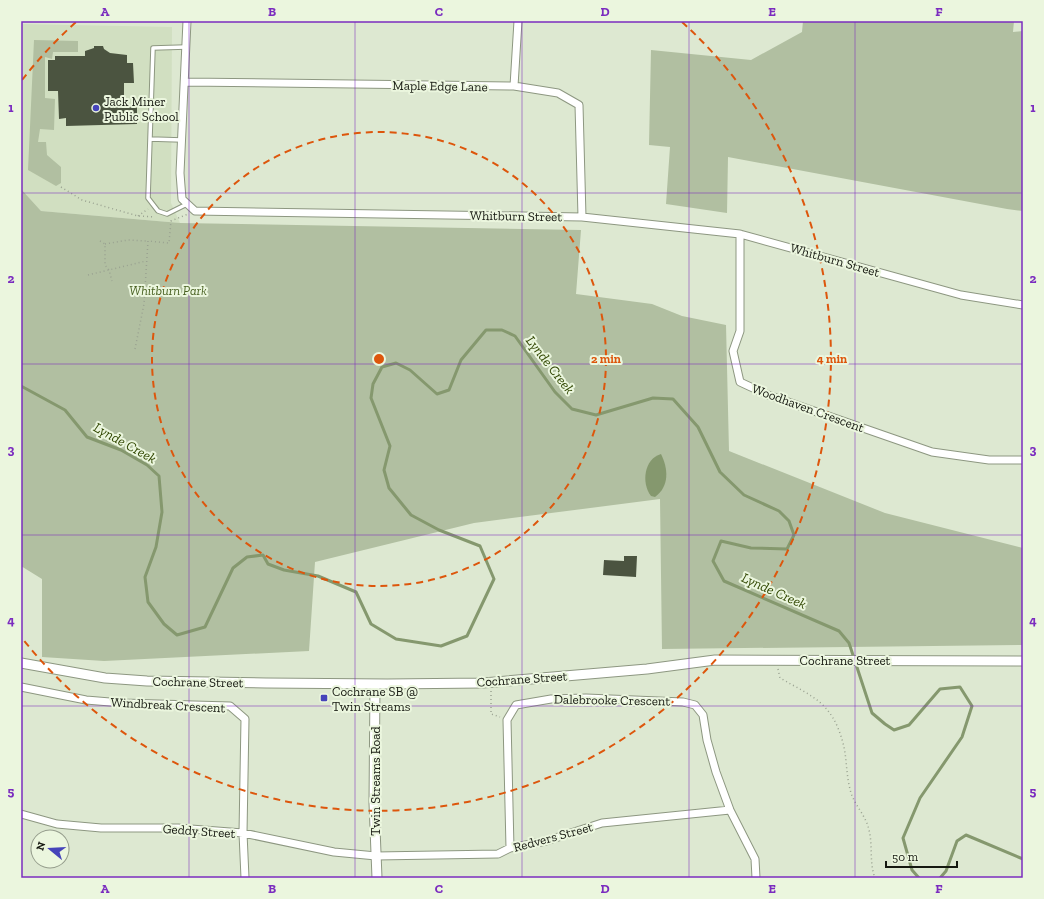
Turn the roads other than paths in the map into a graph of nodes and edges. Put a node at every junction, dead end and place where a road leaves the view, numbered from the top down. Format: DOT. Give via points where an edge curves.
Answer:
graph roads {
  1 [pos="187,21"];
  2 [pos="518,21"];
  3 [pos="186,47"];
  4 [pos="185,82"];
  5 [pos="514,86"];
  6 [pos="150,139"];
  7 [pos="182,140"];
  8 [pos="187,204"];
  9 [pos="582,217"];
  10 [pos="740,234"];
  11 [pos="1023,305"];
  12 [pos="1023,460"];
  13 [pos="1023,661"];
  14 [pos="21,662"];
  15 [pos="375,684"];
  16 [pos="21,687"];
  17 [pos="730,810"];
  18 [pos="21,814"];
  19 [pos="243,833"];
  20 [pos="510,848"];
  21 [pos="376,856"];
  22 [pos="245,878"];
  23 [pos="377,878"];
  24 [pos="756,878"];
  1 -- 3 [label="street"];
  2 -- 5 [label="street"];
  3 -- 4 [label="street"];
  3 -- 6 [label="lane" via="153,48"];
  4 -- 5 [label="street, Maple Edge Lane"];
  4 -- 7 [label="street"];
  5 -- 9 [label="street, Maple Edge Lane" via="558,93 579,105"];
  6 -- 7 [label="lane"];
  6 -- 8 [label="lane" via="148,198 158,211 167,214"];
  7 -- 8 [label="street" via="182,200"];
  8 -- 9 [label="street, Whitburn Street" via="195,211"];
  9 -- 10 [label="street, Whitburn Street"];
  10 -- 11 [label="street, Whitburn Street" via="961,295"];
  10 -- 12 [label="street, Woodhaven Crescent" via="740,331 733,352 740,382 768,395 932,452 989,460"];
  13 -- 15 [label="street, Cochrane Street" via="715,660 647,669 491,682"];
  14 -- 15 [label="street, Cochrane Street" via="105,678 147,681"];
  15 -- 21 [label="street, Twin Streams Road"];
  16 -- 19 [label="street, Windbreak Crescent" via="86,700 230,706 245,719"];
  17 -- 20 [label="street, Redvers Street" via="602,823 546,841"];
  17 -- 20 [label="street, Dalebrooke Crescent" via="716,772 703,715 695,705 637,699 551,698 516,705 507,720"];
  17 -- 24 [label="street, Dalebrooke Crescent" via="755,859"];
  18 -- 19 [label="street, Geddy Street" via="57,824 101,828 178,828"];
  19 -- 21 [label="street, Geddy Street" via="334,852"];
  19 -- 22 [label="street"];
  20 -- 21 [label="street, Redvers Street" via="498,854"];
  21 -- 23 [label="street, Twin Streams Road"];
}
